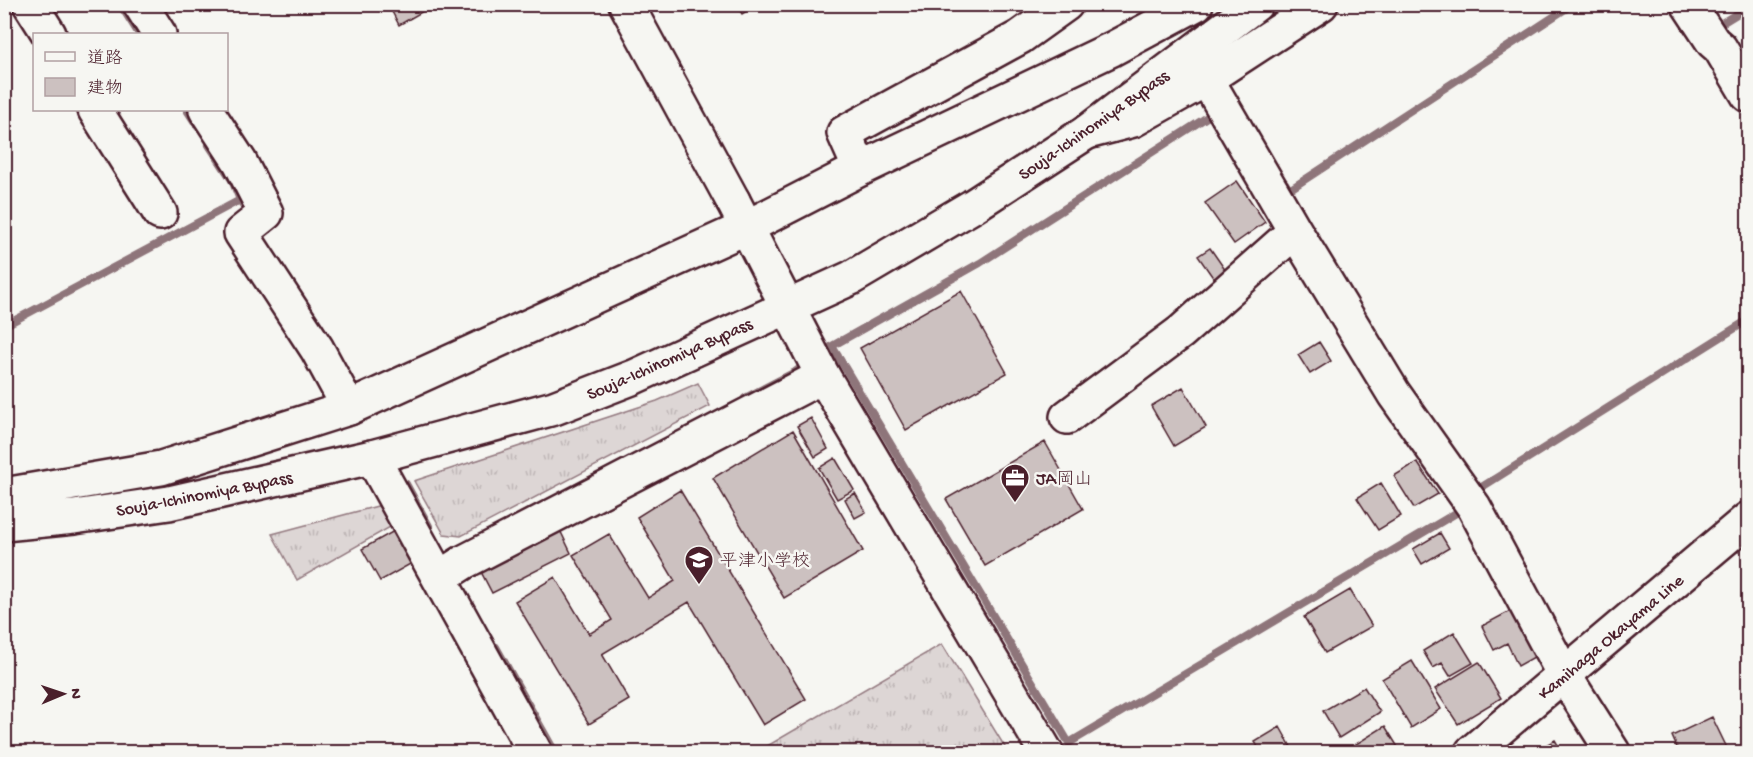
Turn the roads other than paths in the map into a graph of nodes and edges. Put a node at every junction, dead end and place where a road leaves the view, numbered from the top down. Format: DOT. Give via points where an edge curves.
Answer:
graph roads {
  1 [pos="30,4"];
  2 [pos="140,4"];
  3 [pos="626,4"];
  4 [pos="1066,4"];
  5 [pos="1196,4"];
  6 [pos="1256,4"];
  7 [pos="1321,4"];
  8 [pos="1688,4"];
  9 [pos="48,33"];
  10 [pos="158,33"];
  11 [pos="1213,90"];
  12 [pos="1749,95"];
  13 [pos="96,111"];
  14 [pos="207,111"];
  15 [pos="1087,132"];
  16 [pos="860,169"];
  17 [pos="160,213"];
  18 [pos="740,214"];
  19 [pos="1295,231"];
  20 [pos="787,305"];
  21 [pos="817,364"];
  22 [pos="349,408"];
  23 [pos="1067,417"];
  24 [pos="372,457"];
  25 [pos="4,495"];
  26 [pos="1749,519"];
  27 [pos="4,524"];
  28 [pos="449,572"];
  29 [pos="1564,675"];
  30 [pos="535,753"];
  31 [pos="1046,753"];
  32 [pos="1472,753"];
  33 [pos="1613,753"];
  1 -- 9 [label="main road"];
  2 -- 10 [label="main road"];
  3 -- 18 [label="main road"];
  4 -- 16 [label="main road" via="1020,37 844,133"];
  5 -- 16 [label="main road, Souja-Ichinomiya Bypass" via="1112,49"];
  6 -- 15 [label="main road, Souja-Ichinomiya Bypass"];
  7 -- 11 [label="main road"];
  8 -- 12 [label="main road"];
  11 -- 15 [label="main road" via="1133,120"];
  11 -- 19 [label="main road"];
  13 -- 17 [label="main road"];
  14 -- 22 [label="main road" via="267,213 241,234 317,349"];
  15 -- 20 [label="main road, Souja-Ichinomiya Bypass" via="861,272"];
  16 -- 18 [label="main road, Souja-Ichinomiya Bypass"];
  18 -- 20 [label="main road"];
  18 -- 22 [label="main road, Souja-Ichinomiya Bypass"];
  19 -- 23 [label="main road" via="1181,332"];
  19 -- 29 [label="main road" via="1394,394 1468,499"];
  20 -- 21 [label="main road"];
  20 -- 24 [label="main road, Souja-Ichinomiya Bypass" via="633,377 554,408"];
  21 -- 28 [label="main road"];
  21 -- 31 [label="main road"];
  22 -- 25 [label="main road, Souja-Ichinomiya Bypass" via="161,468"];
  24 -- 27 [label="main road, Souja-Ichinomiya Bypass" via="169,503"];
  24 -- 28 [label="main road"];
  26 -- 29 [label="main road, Kamihaga Okayama Line"];
  28 -- 30 [label="main road"];
  29 -- 32 [label="main road, Kamihaga Okayama Line"];
  29 -- 33 [label="main road"];
}
